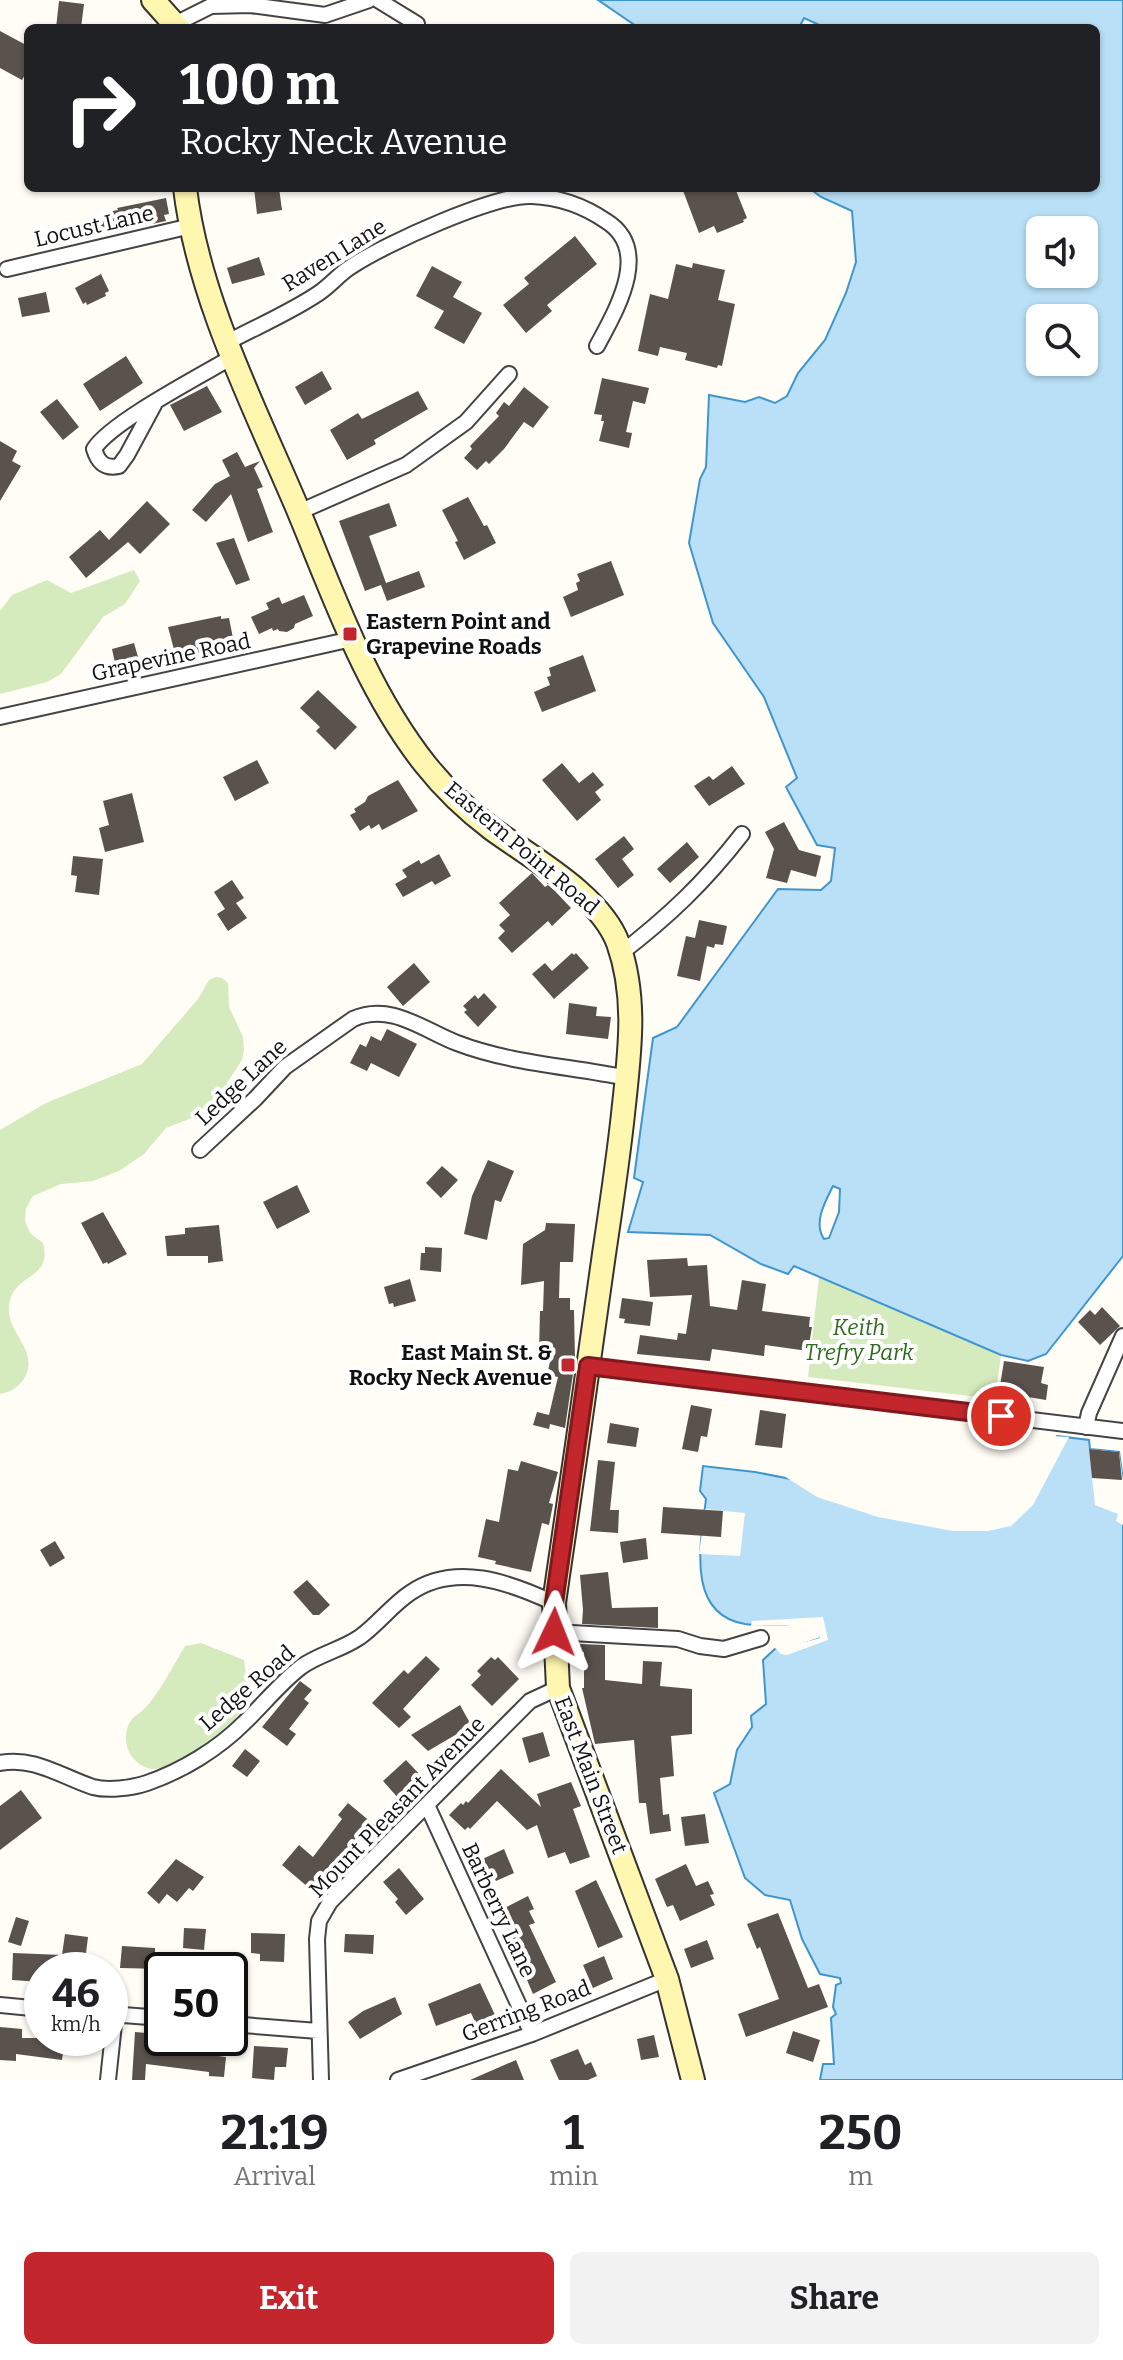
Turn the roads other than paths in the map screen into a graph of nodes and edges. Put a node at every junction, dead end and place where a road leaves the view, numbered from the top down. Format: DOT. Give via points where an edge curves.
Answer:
graph roads {
  1 [pos="153,0"];
  2 [pos="369,0"];
  3 [pos="378,0"];
  4 [pos="175,24"];
  5 [pos="180,24"];
  6 [pos="417,24"];
  7 [pos="186,192"];
  8 [pos="191,226"];
  9 [pos="7,269"];
  10 [pos="597,346"];
  11 [pos="231,349"];
  12 [pos="509,374"];
  13 [pos="154,405"];
  14 [pos="299,512"];
  15 [pos="352,639"];
  16 [pos="0,717"];
  17 [pos="742,834"];
  18 [pos="620,954"];
  19 [pos="627,1078"];
  20 [pos="200,1150"];
  21 [pos="1123,1336"];
  22 [pos="588,1366"];
  23 [pos="1086,1427"];
  24 [pos="1123,1431"];
  25 [pos="554,1603"];
  26 [pos="554,1632"];
  27 [pos="761,1638"];
  28 [pos="558,1688"];
  29 [pos="0,1763"];
  30 [pos="427,1805"];
  31 [pos="667,1979"];
  32 [pos="0,2005"];
  33 [pos="24,2007"];
  34 [pos="248,2025"];
  35 [pos="318,2031"];
  36 [pos="532,2034"];
  37 [pos="109,2056"];
  38 [pos="108,2080"];
  39 [pos="321,2080"];
  40 [pos="398,2080"];
  41 [pos="693,2080"];
  1 -- 4 [label="main road"];
  2 -- 5 [label="street" via="325,15 250,5 211,6"];
  3 -- 6 [label="street"];
  7 -- 8 [label="main road, Eastern Point Road"];
  8 -- 9 [label="street, Locust Lane"];
  8 -- 11 [label="main road, Eastern Point Road" via="207,293"];
  10 -- 11 [label="street, Raven Lane" via="623,298 629,263 625,243 613,225 588,209 531,196 506,198 404,238 352,266"];
  11 -- 13 [label="street, Raven Lane"];
  11 -- 14 [label="main road, Eastern Point Road"];
  12 -- 14 [label="street" via="466,422 406,465"];
  13 -- 13 [label="street, Raven Lane" via="99,441 94,449 101,463 119,466"];
  14 -- 15 [label="main road, Eastern Point Road"];
  15 -- 16 [label="street, Grapevine Road"];
  15 -- 18 [label="main road, Eastern Point Road" via="394,719 425,764 471,811 604,916"];
  17 -- 18 [label="street" via="668,917"];
  18 -- 19 [label="main road, Eastern Point Road" via="632,1020"];
  19 -- 20 [label="street, Ledge Lane" via="539,1066 457,1043 392,1014 365,1014 285,1067"];
  19 -- 22 [label="main road, Eastern Point Road"];
  21 -- 23 [label="street"];
  22 -- 23 [label="street"];
  22 -- 25 [label="main road, East Main Street"];
  23 -- 24 [label="street"];
  25 -- 26 [label="main road, East Main Street"];
  25 -- 29 [label="street, Ledge Road" via="484,1577 423,1585 360,1637 298,1669 218,1744 145,1784 94,1787 30,1764"];
  26 -- 27 [label="street" via="678,1639 724,1649"];
  26 -- 28 [label="main road, East Main Street"];
  28 -- 30 [label="street, Mount Pleasant Avenue" via="530,1701"];
  28 -- 31 [label="main road, East Main Street"];
  30 -- 35 [label="street, Mount Pleasant Avenue" via="343,1887 319,1921"];
  30 -- 36 [label="street, Barberry Lane"];
  31 -- 36 [label="street, Gerring Road"];
  31 -- 41 [label="main road, East Main Street"];
  32 -- 33 [label="street"];
  34 -- 35 [label="street"];
  35 -- 39 [label="street, Mount Pleasant Avenue"];
  36 -- 40 [label="street, Gerring Road"];
  37 -- 38 [label="street"];
}
